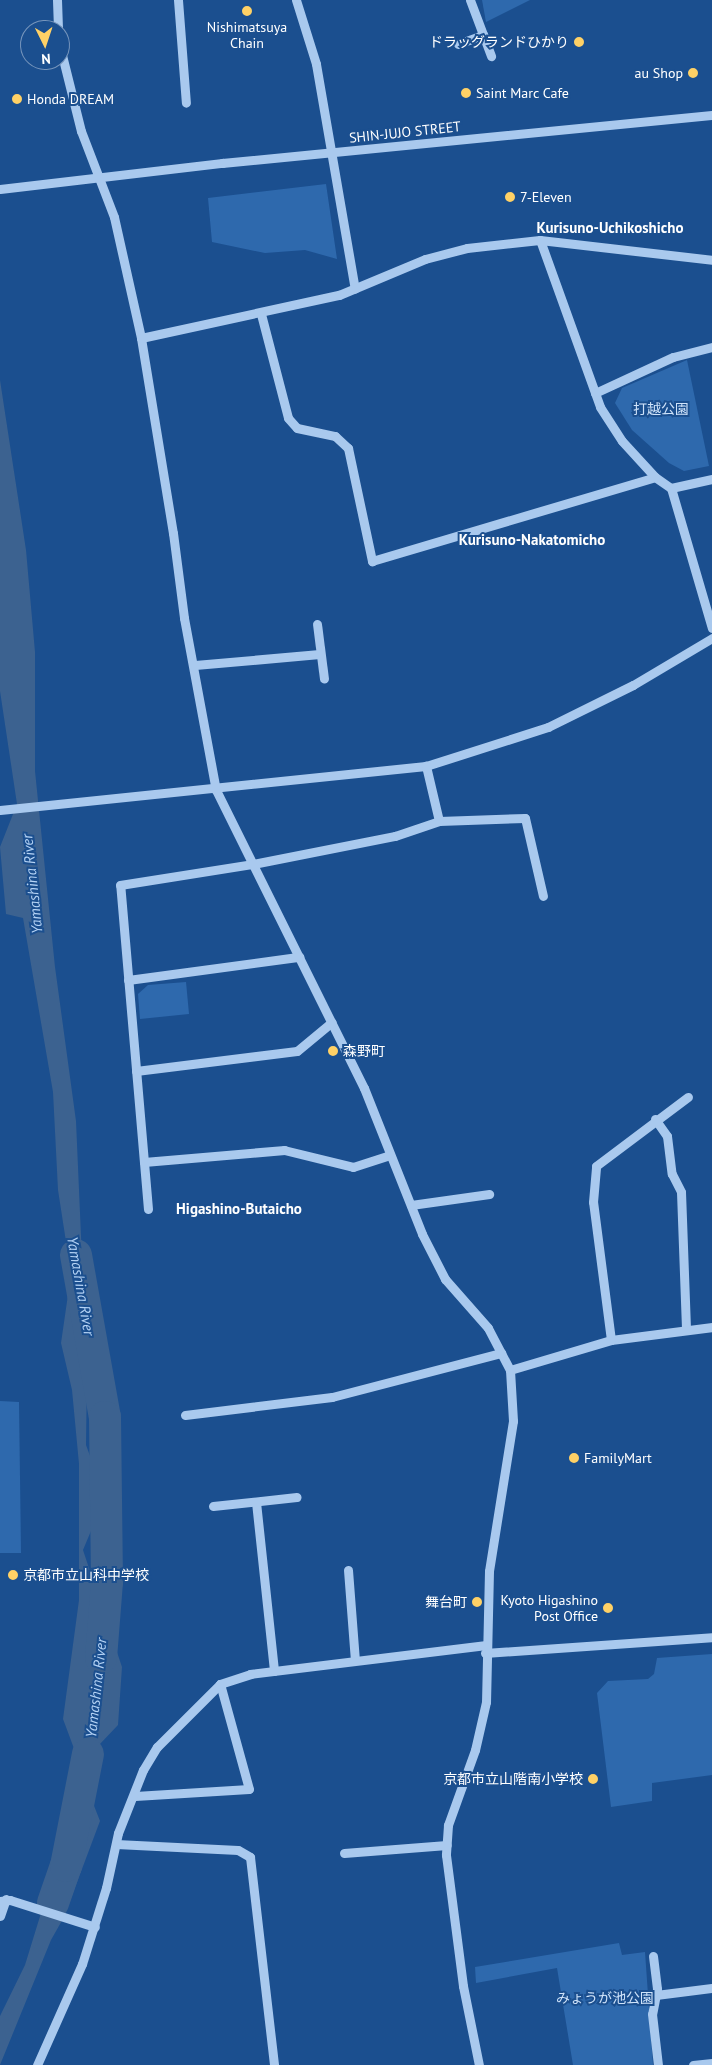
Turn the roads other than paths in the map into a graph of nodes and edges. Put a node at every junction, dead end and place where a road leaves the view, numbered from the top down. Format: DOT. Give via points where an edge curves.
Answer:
graph roads {
  1 [pos="57,0"];
  2 [pos="178,0"];
  3 [pos="296,0"];
  4 [pos="470,0"];
  5 [pos="58,20"];
  6 [pos="483,35"];
  7 [pos="458,44"];
  8 [pos="491,56"];
  9 [pos="66,70"];
  10 [pos="186,103"];
  11 [pos="712,115"];
  12 [pos="331,153"];
  13 [pos="102,179"];
  14 [pos="0,188"];
  15 [pos="540,240"];
  16 [pos="712,260"];
  17 [pos="356,289"];
  18 [pos="261,314"];
  19 [pos="141,338"];
  20 [pos="712,348"];
  21 [pos="595,393"];
  22 [pos="655,477"];
  23 [pos="712,479"];
  24 [pos="671,488"];
  25 [pos="317,624"];
  26 [pos="712,628"];
  27 [pos="712,638"];
  28 [pos="320,654"];
  29 [pos="195,665"];
  30 [pos="324,679"];
  31 [pos="426,766"];
  32 [pos="216,790"];
  33 [pos="0,810"];
  34 [pos="439,821"];
  35 [pos="253,864"];
  36 [pos="543,896"];
  37 [pos="299,956"];
  38 [pos="128,980"];
  39 [pos="332,1022"];
  40 [pos="136,1071"];
  41 [pos="688,1097"];
  42 [pos="655,1119"];
  43 [pos="390,1155"];
  44 [pos="144,1162"];
  45 [pos="489,1194"];
  46 [pos="411,1205"];
  47 [pos="148,1208"];
  48 [pos="712,1327"];
  49 [pos="686,1330"];
  50 [pos="611,1340"];
  51 [pos="501,1353"];
  52 [pos="510,1370"];
  53 [pos="185,1415"];
  54 [pos="297,1497"];
  55 [pos="256,1502"];
  56 [pos="213,1506"];
  57 [pos="348,1570"];
  58 [pos="712,1636"];
  59 [pos="486,1649"];
  60 [pos="355,1660"];
  61 [pos="274,1671"];
  62 [pos="220,1684"];
  63 [pos="135,1796"];
  64 [pos="116,1844"];
  65 [pos="447,1845"];
  66 [pos="344,1853"];
  67 [pos="3,1900"];
  68 [pos="0,1916"];
  69 [pos="95,1927"];
  70 [pos="653,1956"];
  71 [pos="712,1988"];
  72 [pos="656,1995"];
  73 [pos="712,2063"];
  74 [pos="36,2065"];
  75 [pos="274,2065"];
  76 [pos="480,2065"];
  77 [pos="658,2065"];
  78 [pos="693,2065"];
  1 -- 5 [label="street"];
  2 -- 10 [label="street"];
  3 -- 12 [label="street" via="316,64"];
  4 -- 6 [label="street"];
  6 -- 7 [label="street"];
  6 -- 8 [label="street"];
  9 -- 13 [label="street" via="81,131"];
  11 -- 12 [label="street, SHIN-JUJO STREET"];
  12 -- 13 [label="street, SHIN-JUJO STREET"];
  12 -- 17 [label="street"];
  13 -- 14 [label="street"];
  13 -- 19 [label="street"];
  15 -- 16 [label="street"];
  15 -- 17 [label="street" via="447,253"];
  15 -- 21 [label="street"];
  17 -- 18 [label="street"];
  18 -- 19 [label="street"];
  18 -- 22 [label="street" via="288,418 297,428 335,436 348,448 372,561"];
  19 -- 29 [label="street" via="184,618"];
  20 -- 21 [label="street" via="673,358"];
  21 -- 22 [label="street" via="622,441"];
  22 -- 24 [label="street"];
  23 -- 24 [label="street"];
  24 -- 26 [label="street"];
  25 -- 28 [label="street"];
  27 -- 31 [label="street" via="633,685 548,727"];
  28 -- 29 [label="street"];
  28 -- 30 [label="street"];
  29 -- 32 [label="street"];
  31 -- 32 [label="street"];
  31 -- 34 [label="street"];
  32 -- 33 [label="street"];
  32 -- 35 [label="street"];
  34 -- 35 [label="street" via="395,836"];
  34 -- 36 [label="street" via="525,818"];
  35 -- 37 [label="street"];
  35 -- 38 [label="street" via="120,885"];
  37 -- 38 [label="street"];
  37 -- 39 [label="street"];
  38 -- 40 [label="street"];
  39 -- 40 [label="street" via="297,1051"];
  39 -- 43 [label="street" via="364,1088"];
  40 -- 44 [label="street"];
  41 -- 42 [label="street"];
  42 -- 49 [label="street" via="667,1136 672,1174 681,1192"];
  42 -- 50 [label="street" via="596,1166 593,1202"];
  43 -- 44 [label="street" via="353,1167 284,1150"];
  43 -- 46 [label="street"];
  44 -- 47 [label="street"];
  45 -- 46 [label="street"];
  46 -- 51 [label="street" via="445,1279 488,1328"];
  48 -- 49 [label="street"];
  49 -- 50 [label="street"];
  50 -- 52 [label="street"];
  51 -- 52 [label="street"];
  51 -- 53 [label="street" via="332,1397"];
  52 -- 59 [label="street" via="513,1420 489,1571"];
  54 -- 55 [label="street"];
  55 -- 56 [label="street"];
  55 -- 61 [label="street"];
  57 -- 60 [label="street"];
  58 -- 59 [label="street"];
  59 -- 60 [label="street"];
  59 -- 65 [label="street" via="486,1702 475,1750 448,1825"];
  60 -- 61 [label="street"];
  61 -- 62 [label="street" via="250,1674"];
  62 -- 63 [label="street" via="157,1748 143,1770"];
  62 -- 63 [label="street" via="249,1789"];
  63 -- 64 [label="street"];
  64 -- 69 [label="street"];
  64 -- 75 [label="street" via="238,1850 250,1857"];
  65 -- 66 [label="street"];
  65 -- 76 [label="street" via="449,1891 462,1986"];
  67 -- 68 [label="street"];
  67 -- 69 [label="street"];
  69 -- 74 [label="street" via="82,1964"];
  70 -- 72 [label="street"];
  71 -- 72 [label="street"];
  72 -- 77 [label="street" via="652,2014"];
  73 -- 78 [label="street"];
}
